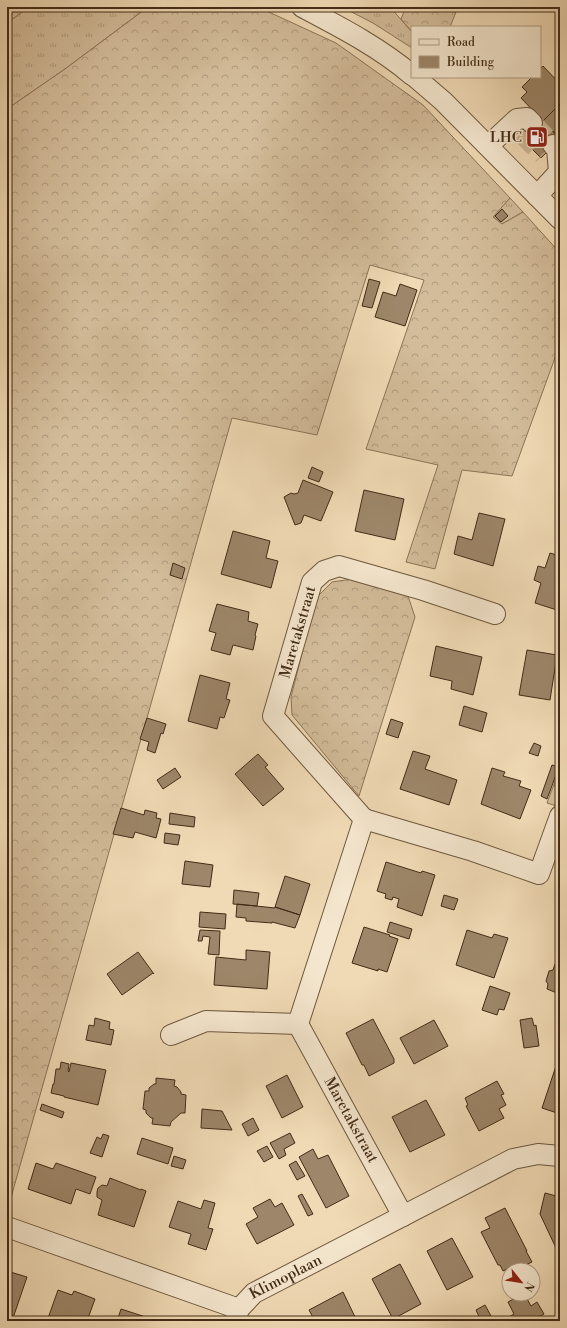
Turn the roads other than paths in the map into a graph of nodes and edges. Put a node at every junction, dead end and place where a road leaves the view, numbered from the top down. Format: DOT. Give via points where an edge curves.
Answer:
graph roads {
  1 [pos="302,7"];
  2 [pos="411,74"];
  3 [pos="416,78"];
  4 [pos="522,126"];
  5 [pos="488,146"];
  6 [pos="548,150"];
  7 [pos="537,196"];
  8 [pos="560,219"];
  9 [pos="495,614"];
  10 [pos="560,816"];
  11 [pos="364,819"];
  12 [pos="298,1024"];
  13 [pos="171,1035"];
  14 [pos="560,1156"];
  15 [pos="403,1216"];
  16 [pos="7,1227"];
  17 [pos="237,1315"];
  1 -- 2 [label="street" via="349,32"];
  3 -- 5 [label="street"];
  4 -- 5 [label="street"];
  5 -- 7 [label="street"];
  6 -- 7 [label="street" via="557,149 559,172"];
  7 -- 8 [label="street"];
  9 -- 11 [label="street, Maretakstraat" via="339,566 324,571 312,582 273,716"];
  10 -- 11 [label="street" via="539,874 473,851"];
  11 -- 12 [label="street"];
  12 -- 13 [label="street" via="206,1021"];
  12 -- 15 [label="street, Maretakstraat"];
  14 -- 15 [label="street, Klimoplaan" via="538,1154 513,1159"];
  15 -- 17 [label="street, Klimoplaan" via="254,1293"];
  16 -- 17 [label="street, Klimoplaan"];
}
